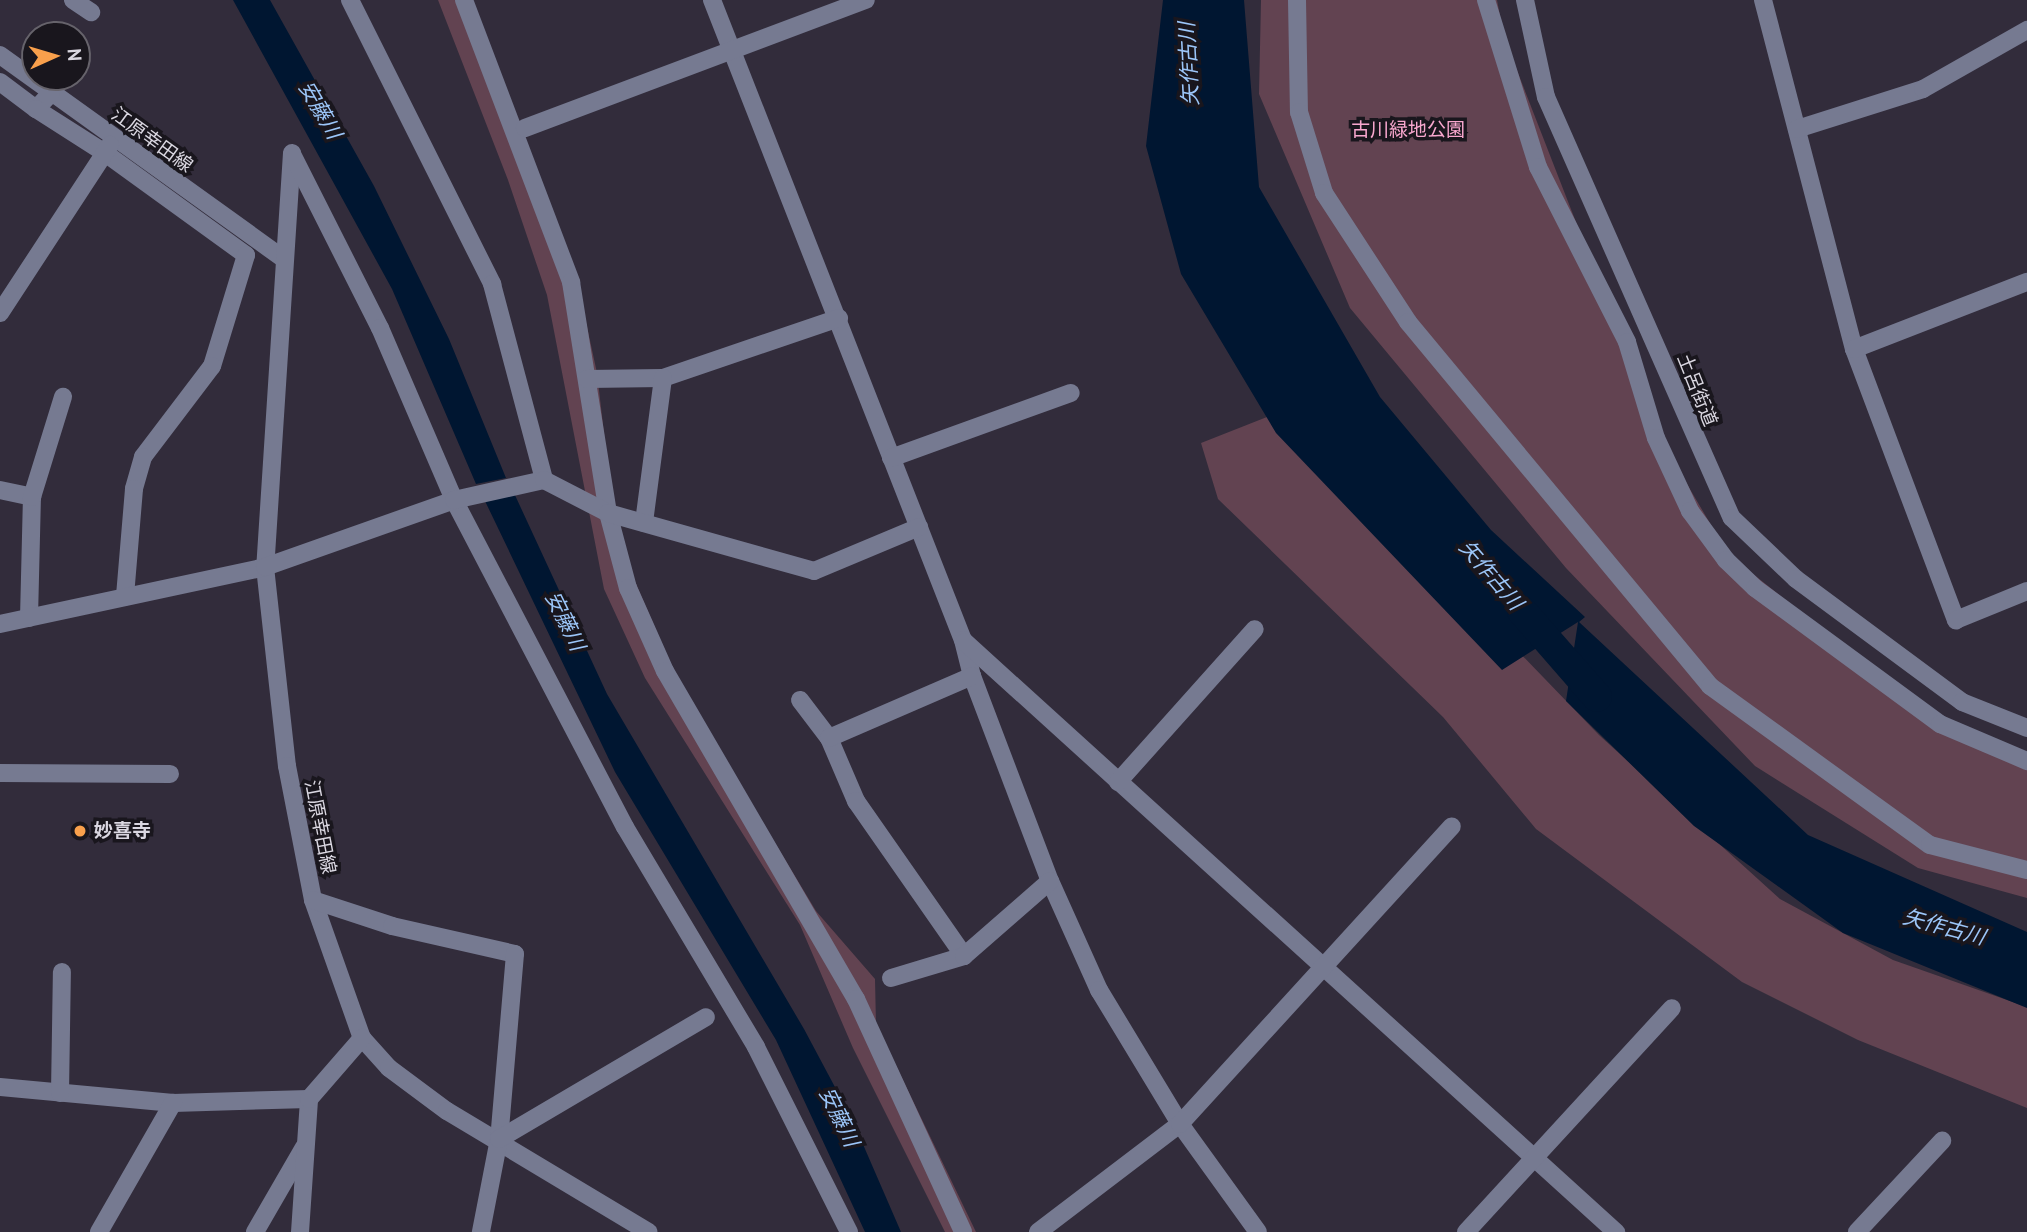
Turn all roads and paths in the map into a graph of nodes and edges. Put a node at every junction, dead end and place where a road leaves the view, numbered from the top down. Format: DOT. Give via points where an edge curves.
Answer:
graph roads {
  1 [pos="73,0"];
  2 [pos="350,0"];
  3 [pos="464,0"];
  4 [pos="712,0"];
  5 [pos="866,0"];
  6 [pos="1297,0"];
  7 [pos="1486,0"];
  8 [pos="1525,0"];
  9 [pos="1763,0"];
  10 [pos="91,12"];
  11 [pos="2027,30"];
  12 [pos="731,50"];
  13 [pos="0,55"];
  14 [pos="0,82"];
  15 [pos="51,93"];
  16 [pos="36,109"];
  17 [pos="525,128"];
  18 [pos="1797,129"];
  19 [pos="109,146"];
  20 [pos="282,264"];
  21 [pos="2027,282"];
  22 [pos="0,313"];
  23 [pos="839,318"];
  24 [pos="1854,349"];
  25 [pos="663,378"];
  26 [pos="587,379"];
  27 [pos="1071,393"];
  28 [pos="62,397"];
  29 [pos="891,457"];
  30 [pos="544,480"];
  31 [pos="0,490"];
  32 [pos="32,497"];
  33 [pos="463,497"];
  34 [pos="608,513"];
  35 [pos="644,523"];
  36 [pos="919,527"];
  37 [pos="265,567"];
  38 [pos="2027,591"];
  39 [pos="125,597"];
  40 [pos="29,618"];
  41 [pos="0,624"];
  42 [pos="1255,628"];
  43 [pos="963,640"];
  44 [pos="972,676"];
  45 [pos="800,700"];
  46 [pos="2027,728"];
  47 [pos="829,738"];
  48 [pos="2027,761"];
  49 [pos="0,773"];
  50 [pos="170,774"];
  51 [pos="1118,782"];
  52 [pos="1452,826"];
  53 [pos="2027,870"];
  54 [pos="1049,881"];
  55 [pos="313,900"];
  56 [pos="964,956"];
  57 [pos="1324,965"];
  58 [pos="62,972"];
  59 [pos="891,978"];
  60 [pos="1672,1008"];
  61 [pos="706,1017"];
  62 [pos="362,1038"];
  63 [pos="0,1087"];
  64 [pos="60,1093"];
  65 [pos="309,1099"];
  66 [pos="173,1103"];
  67 [pos="1180,1124"];
  68 [pos="499,1139"];
  69 [pos="308,1140"];
  70 [pos="1942,1141"];
  71 [pos="1532,1156"];
  72 [pos="99,1232"];
  73 [pos="255,1232"];
  74 [pos="300,1232"];
  75 [pos="481,1232"];
  76 [pos="648,1232"];
  77 [pos="849,1232"];
  78 [pos="963,1232"];
  79 [pos="1038,1232"];
  80 [pos="1258,1232"];
  81 [pos="1466,1232"];
  82 [pos="1616,1232"];
  83 [pos="1857,1232"];
  1 -- 10 [label="street"];
  2 -- 30 [label="street" via="492,284"];
  3 -- 26 [label="street" via="571,282"];
  4 -- 12 [label="street"];
  5 -- 12 [label="street"];
  6 -- 53 [label="street" via="1298,112 1324,193 1408,322 1710,686 1930,845"];
  7 -- 48 [label="street" via="1538,167 1627,342 1656,438 1690,511 1726,560 1765,596 1940,724"];
  8 -- 46 [label="street, 土呂街道" via="1546,97 1732,518 1796,579 1962,702"];
  9 -- 18 [label="street"];
  11 -- 18 [label="street" via="1923,89"];
  12 -- 17 [label="street"];
  12 -- 23 [label="street"];
  13 -- 15 [label="street, 江原幸田線"];
  14 -- 16 [label="street"];
  15 -- 16 [label="street"];
  15 -- 19 [label="street, 江原幸田線"];
  16 -- 19 [label="street"];
  18 -- 24 [label="street"];
  19 -- 20 [label="street, 江原幸田線"];
  19 -- 22 [label="street"];
  19 -- 39 [label="street" via="246,255 212,366 143,457 134,489"];
  20 -- 33 [label="street" via="292,153"];
  20 -- 37 [label="street, 江原幸田線"];
  21 -- 24 [label="street"];
  23 -- 25 [label="street"];
  23 -- 29 [label="street"];
  24 -- 38 [label="street" via="1956,620"];
  25 -- 26 [label="street"];
  25 -- 35 [label="street"];
  26 -- 34 [label="street"];
  27 -- 29 [label="street"];
  28 -- 32 [label="street"];
  29 -- 36 [label="street"];
  30 -- 33 [label="street"];
  30 -- 34 [label="street"];
  31 -- 32 [label="street"];
  32 -- 40 [label="street"];
  33 -- 37 [label="street"];
  33 -- 77 [label="street" via="625,827 756,1047"];
  34 -- 35 [label="street"];
  34 -- 78 [label="street" via="628,588 664,671 856,999"];
  35 -- 36 [label="street" via="814,571"];
  36 -- 43 [label="street"];
  37 -- 39 [label="street"];
  37 -- 55 [label="street, 江原幸田線" via="287,766"];
  39 -- 40 [label="street"];
  40 -- 41 [label="street"];
  42 -- 51 [label="street"];
  43 -- 44 [label="street"];
  43 -- 51 [label="street"];
  44 -- 47 [label="street"];
  44 -- 54 [label="street"];
  45 -- 47 [label="street"];
  47 -- 56 [label="street" via="856,801"];
  49 -- 50 [label="street"];
  51 -- 57 [label="street"];
  52 -- 57 [label="street"];
  54 -- 56 [label="street"];
  54 -- 67 [label="street" via="1099,990"];
  55 -- 62 [label="street, 江原幸田線"];
  55 -- 68 [label="street" via="392,926 515,954"];
  56 -- 59 [label="street"];
  57 -- 67 [label="street"];
  57 -- 71 [label="street"];
  58 -- 64 [label="street"];
  60 -- 71 [label="street"];
  61 -- 68 [label="street"];
  62 -- 65 [label="street"];
  62 -- 68 [label="street, 江原幸田線" via="447,1111"];
  63 -- 64 [label="street"];
  64 -- 66 [label="street"];
  65 -- 66 [label="street"];
  65 -- 69 [label="street"];
  66 -- 72 [label="street"];
  67 -- 79 [label="street"];
  67 -- 80 [label="street"];
  68 -- 75 [label="street"];
  68 -- 76 [label="street, 江原幸田線"];
  69 -- 73 [label="street"];
  69 -- 74 [label="street"];
  70 -- 83 [label="street"];
  71 -- 81 [label="street"];
  71 -- 82 [label="street"];
}
